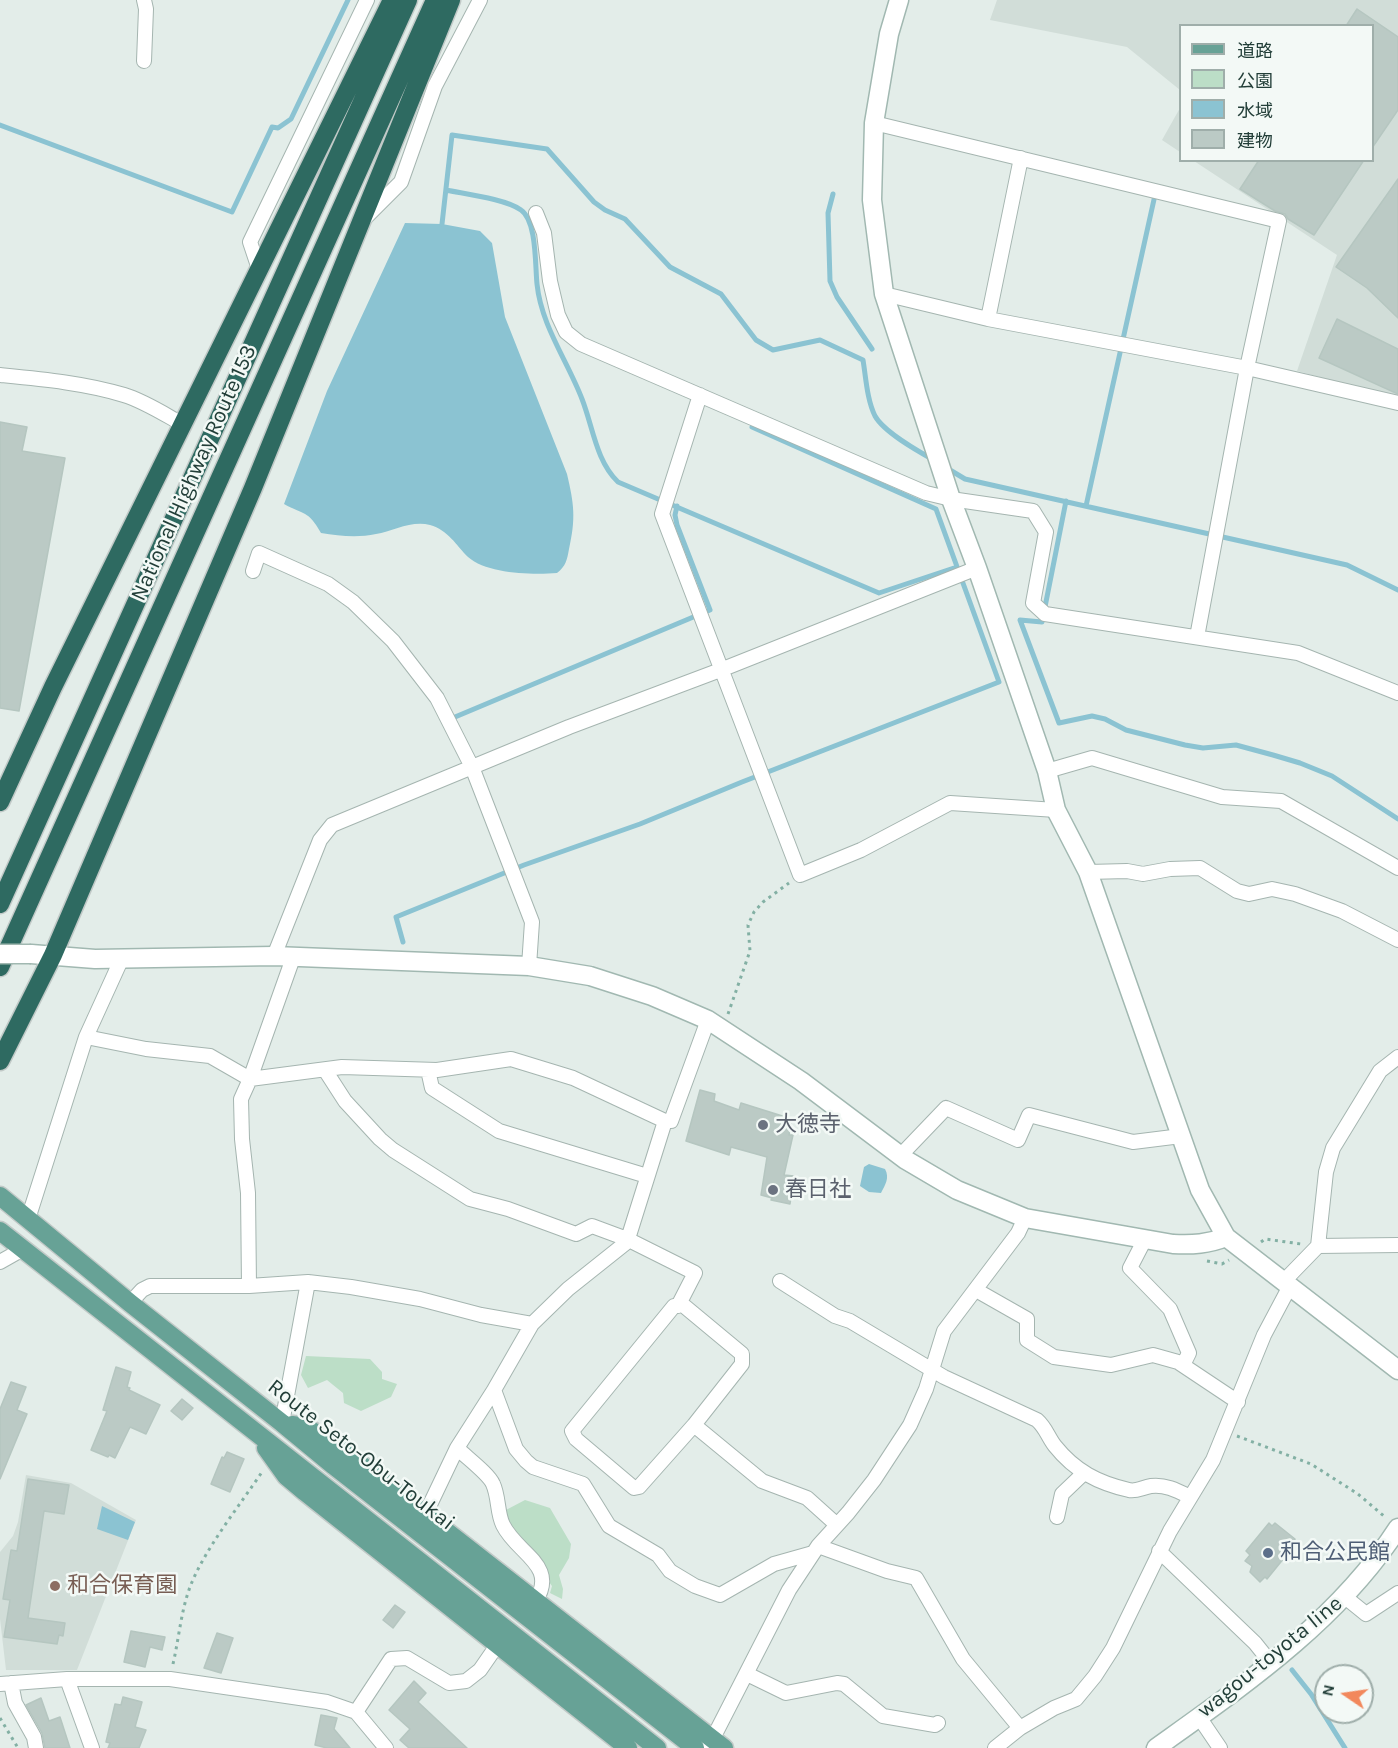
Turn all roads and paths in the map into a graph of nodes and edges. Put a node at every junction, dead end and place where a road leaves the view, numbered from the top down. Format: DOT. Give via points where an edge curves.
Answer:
graph roads {
  1 [pos="144,0"];
  2 [pos="367,0"];
  3 [pos="392,0"];
  4 [pos="408,0"];
  5 [pos="435,0"];
  6 [pos="451,0"];
  7 [pos="480,0"];
  8 [pos="899,0"];
  9 [pos="144,61"];
  10 [pos="874,123"];
  11 [pos="1022,158"];
  12 [pos="536,213"];
  13 [pos="362,221"];
  14 [pos="259,269"];
  15 [pos="884,294"];
  16 [pos="988,320"];
  17 [pos="1247,368"];
  18 [pos="0,375"];
  19 [pos="700,395"];
  20 [pos="1398,403"];
  21 [pos="182,424"];
  22 [pos="951,499"];
  23 [pos="977,568"];
  24 [pos="253,571"];
  25 [pos="1197,637"];
  26 [pos="723,669"];
  27 [pos="1398,693"];
  28 [pos="472,767"];
  29 [pos="1047,771"];
  30 [pos="0,802"];
  31 [pos="1056,810"];
  32 [pos="1398,868"];
  33 [pos="1088,872"];
  34 [pos="800,875"];
  35 [pos="0,904"];
  36 [pos="1398,940"];
  37 [pos="0,954"];
  38 [pos="53,955"];
  39 [pos="274,956"];
  40 [pos="122,958"];
  41 [pos="293,958"];
  42 [pos="529,966"];
  43 [pos="0,967"];
  44 [pos="715,1025"];
  45 [pos="86,1038"];
  46 [pos="1398,1057"];
  47 [pos="0,1061"];
  48 [pos="325,1070"];
  49 [pos="428,1070"];
  50 [pos="250,1078"];
  51 [pos="665,1121"];
  52 [pos="1181,1136"];
  53 [pos="900,1156"];
  54 [pos="647,1176"];
  55 [pos="0,1196"];
  56 [pos="1025,1218"];
  57 [pos="28,1219"];
  58 [pos="0,1231"];
  59 [pos="1226,1237"];
  60 [pos="627,1239"];
  61 [pos="1146,1239"];
  62 [pos="1265,1239"];
  63 [pos="1398,1245"];
  64 [pos="1318,1246"];
  65 [pos="23,1249"];
  66 [pos="0,1262"];
  67 [pos="780,1281"];
  68 [pos="308,1282"];
  69 [pos="1287,1283"];
  70 [pos="249,1286"];
  71 [pos="976,1290"];
  72 [pos="130,1304"];
  73 [pos="678,1306"];
  74 [pos="532,1324"];
  75 [pos="1183,1365"];
  76 [pos="933,1370"];
  77 [pos="1398,1370"];
  78 [pos="494,1390"];
  79 [pos="1238,1402"];
  80 [pos="282,1422"];
  81 [pos="694,1425"];
  82 [pos="252,1428"];
  83 [pos="1226,1431"];
  84 [pos="457,1448"];
  85 [pos="263,1470"];
  86 [pos="1084,1473"];
  87 [pos="1190,1497"];
  88 [pos="425,1515"];
  89 [pos="1057,1517"];
  90 [pos="1394,1525"];
  91 [pos="837,1526"];
  92 [pos="815,1549"];
  93 [pos="1159,1551"];
  94 [pos="1398,1593"];
  95 [pos="1345,1597"];
  96 [pos="535,1602"];
  97 [pos="498,1644"];
  98 [pos="1271,1662"];
  99 [pos="747,1674"];
  100 [pos="170,1678"];
  101 [pos="67,1679"];
  102 [pos="3,1682"];
  103 [pos="356,1712"];
  104 [pos="1199,1717"];
  105 [pos="0,1718"];
  106 [pos="939,1723"];
  107 [pos="1020,1728"];
  108 [pos="715,1745"];
  109 [pos="18,1748"];
  110 [pos="36,1748"];
  111 [pos="92,1748"];
  112 [pos="386,1748"];
  113 [pos="628,1748"];
  114 [pos="657,1748"];
  115 [pos="695,1748"];
  116 [pos="995,1748"];
  117 [pos="1156,1748"];
  118 [pos="1220,1748"];
  1 -- 9 [label="street"];
  2 -- 14 [label="street" via="250,242"];
  3 -- 14 [label="highway"];
  4 -- 35 [label="highway, National Highway Route 153"];
  5 -- 43 [label="highway, National Highway Route 153"];
  6 -- 13 [label="highway"];
  7 -- 13 [label="street" via="435,86 401,182"];
  8 -- 10 [label="street" via="889,34"];
  10 -- 11 [label="street"];
  10 -- 15 [label="street" via="872,200"];
  11 -- 16 [label="street"];
  11 -- 17 [label="street" via="1279,221"];
  12 -- 19 [label="street" via="544,232 558,315 566,332 581,344"];
  13 -- 38 [label="highway" via="253,488"];
  14 -- 21 [label="highway"];
  15 -- 16 [label="street"];
  15 -- 22 [label="street"];
  16 -- 17 [label="street"];
  17 -- 20 [label="street"];
  17 -- 25 [label="street"];
  18 -- 21 [label="street" via="125,395"];
  19 -- 22 [label="street" via="926,493"];
  19 -- 26 [label="street" via="662,514"];
  21 -- 30 [label="highway"];
  22 -- 23 [label="street"];
  22 -- 25 [label="street" via="1034,511 1046,532 1033,603 1045,614"];
  23 -- 26 [label="street"];
  23 -- 29 [label="street"];
  24 -- 28 [label="street" via="260,553 328,584 353,602 393,641 437,698"];
  25 -- 27 [label="street" via="1298,653"];
  26 -- 28 [label="street"];
  26 -- 34 [label="street"];
  28 -- 39 [label="street" via="332,825 324,832"];
  28 -- 42 [label="street" via="532,922"];
  29 -- 31 [label="street"];
  29 -- 32 [label="street" via="1092,758 1222,797 1281,801"];
  31 -- 33 [label="street"];
  31 -- 34 [label="street" via="950,803 861,850"];
  33 -- 36 [label="street" via="1143,874 1200,868 1237,891 1249,894 1272,889 1295,894 1342,911"];
  33 -- 52 [label="street"];
  34 -- 44 [label="path" via="754,912 748,925 750,951 745,970 731,1004"];
  37 -- 38 [label="street, bridge"];
  38 -- 40 [label="street"];
  38 -- 47 [label="highway"];
  39 -- 40 [label="street"];
  39 -- 41 [label="street"];
  40 -- 45 [label="street"];
  41 -- 42 [label="street"];
  41 -- 50 [label="street"];
  42 -- 44 [label="street" via="590,976 652,996"];
  44 -- 51 [label="street" via="686,1077 675,1114 671,1121"];
  44 -- 53 [label="street" via="801,1081"];
  45 -- 50 [label="street" via="210,1056"];
  45 -- 57 [label="street"];
  46 -- 64 [label="street" via="1380,1071 1333,1148 1326,1172"];
  48 -- 49 [label="street"];
  48 -- 50 [label="street"];
  48 -- 60 [label="street" via="345,1101 380,1139 471,1199 576,1234 592,1226"];
  49 -- 51 [label="street" via="511,1059 573,1078"];
  49 -- 54 [label="street" via="432,1088 499,1131"];
  50 -- 70 [label="street" via="241,1099"];
  51 -- 54 [label="street"];
  52 -- 53 [label="street" via="1133,1142 1029,1116 1018,1140 946,1108"];
  52 -- 59 [label="street" via="1200,1190"];
  53 -- 56 [label="street" via="957,1190"];
  54 -- 60 [label="street"];
  55 -- 57 [label="main road, Route Seto-Obu-Toukai"];
  56 -- 61 [label="street"];
  56 -- 71 [label="street"];
  57 -- 72 [label="main road, Route Seto-Obu-Toukai"];
  58 -- 65 [label="main road, Route Seto-Obu-Toukai"];
  59 -- 61 [label="street" via="1195,1245"];
  59 -- 69 [label="street"];
  60 -- 73 [label="street" via="695,1273"];
  60 -- 74 [label="street"];
  61 -- 75 [label="street" via="1130,1268 1170,1309 1189,1353"];
  62 -- 64 [label="path"];
  63 -- 64 [label="street"];
  64 -- 69 [label="street"];
  65 -- 66 [label="street"];
  65 -- 82 [label="main road, Route Seto-Obu-Toukai"];
  67 -- 76 [label="street"];
  68 -- 70 [label="street"];
  68 -- 74 [label="street" via="420,1299 481,1316"];
  68 -- 80 [label="street"];
  69 -- 77 [label="street"];
  69 -- 79 [label="street"];
  70 -- 72 [label="street" via="150,1286"];
  71 -- 75 [label="street" via="1027,1319 1027,1340 1054,1357 1111,1365 1153,1355"];
  71 -- 76 [label="street" via="944,1330"];
  72 -- 80 [label="main road, Route Seto-Obu-Toukai"];
  73 -- 81 [label="street" via="683,1305 742,1354 742,1364"];
  73 -- 81 [label="street" via="674,1306 572,1431 576,1439 634,1488"];
  74 -- 78 [label="street"];
  75 -- 79 [label="street"];
  76 -- 86 [label="street" via="1037,1420 1054,1444"];
  76 -- 91 [label="street" via="910,1425 874,1480"];
  78 -- 84 [label="street"];
  78 -- 92 [label="street" via="516,1449 526,1461 583,1484 609,1526 658,1555 670,1571 695,1586 720,1595 774,1564"];
  79 -- 83 [label="street"];
  80 -- 88 [label="main road" via="306,1428 341,1449"];
  80 -- 115 [label="main road, Route Seto-Obu-Toukai"];
  81 -- 91 [label="street" via="762,1481 807,1498"];
  82 -- 97 [label="main road" via="286,1476"];
  82 -- 114 [label="main road, Route Seto-Obu-Toukai"];
  83 -- 87 [label="street"];
  83 -- 90 [label="path" via="1311,1464 1358,1494"];
  84 -- 88 [label="street"];
  84 -- 96 [label="street" via="493,1482 503,1525 544,1578 542,1592"];
  85 -- 100 [label="path" via="191,1584"];
  86 -- 87 [label="street" via="1132,1491 1158,1485"];
  86 -- 89 [label="street" via="1062,1494"];
  87 -- 93 [label="street"];
  88 -- 96 [label="main road"];
  90 -- 95 [label="street, wagou-toyota line"];
  91 -- 92 [label="street"];
  92 -- 99 [label="street" via="789,1590"];
  92 -- 107 [label="street" via="916,1578 963,1659"];
  93 -- 98 [label="street"];
  93 -- 107 [label="street" via="1113,1648 1095,1676 1076,1699"];
  94 -- 95 [label="street" via="1366,1614"];
  95 -- 98 [label="street, wagou-toyota line"];
  96 -- 108 [label="main road"];
  97 -- 103 [label="street" via="480,1670 466,1681 448,1683 407,1658 392,1659"];
  97 -- 113 [label="main road"];
  98 -- 104 [label="street, wagou-toyota line"];
  99 -- 106 [label="street" via="786,1693 844,1684 883,1716"];
  99 -- 108 [label="street"];
  100 -- 101 [label="street"];
  100 -- 103 [label="street" via="327,1702"];
  101 -- 102 [label="street"];
  101 -- 111 [label="street"];
  102 -- 110 [label="street" via="34,1737"];
  103 -- 112 [label="street"];
  104 -- 117 [label="street, wagou-toyota line"];
  104 -- 118 [label="street"];
  105 -- 109 [label="path"];
  107 -- 116 [label="street"];
}
